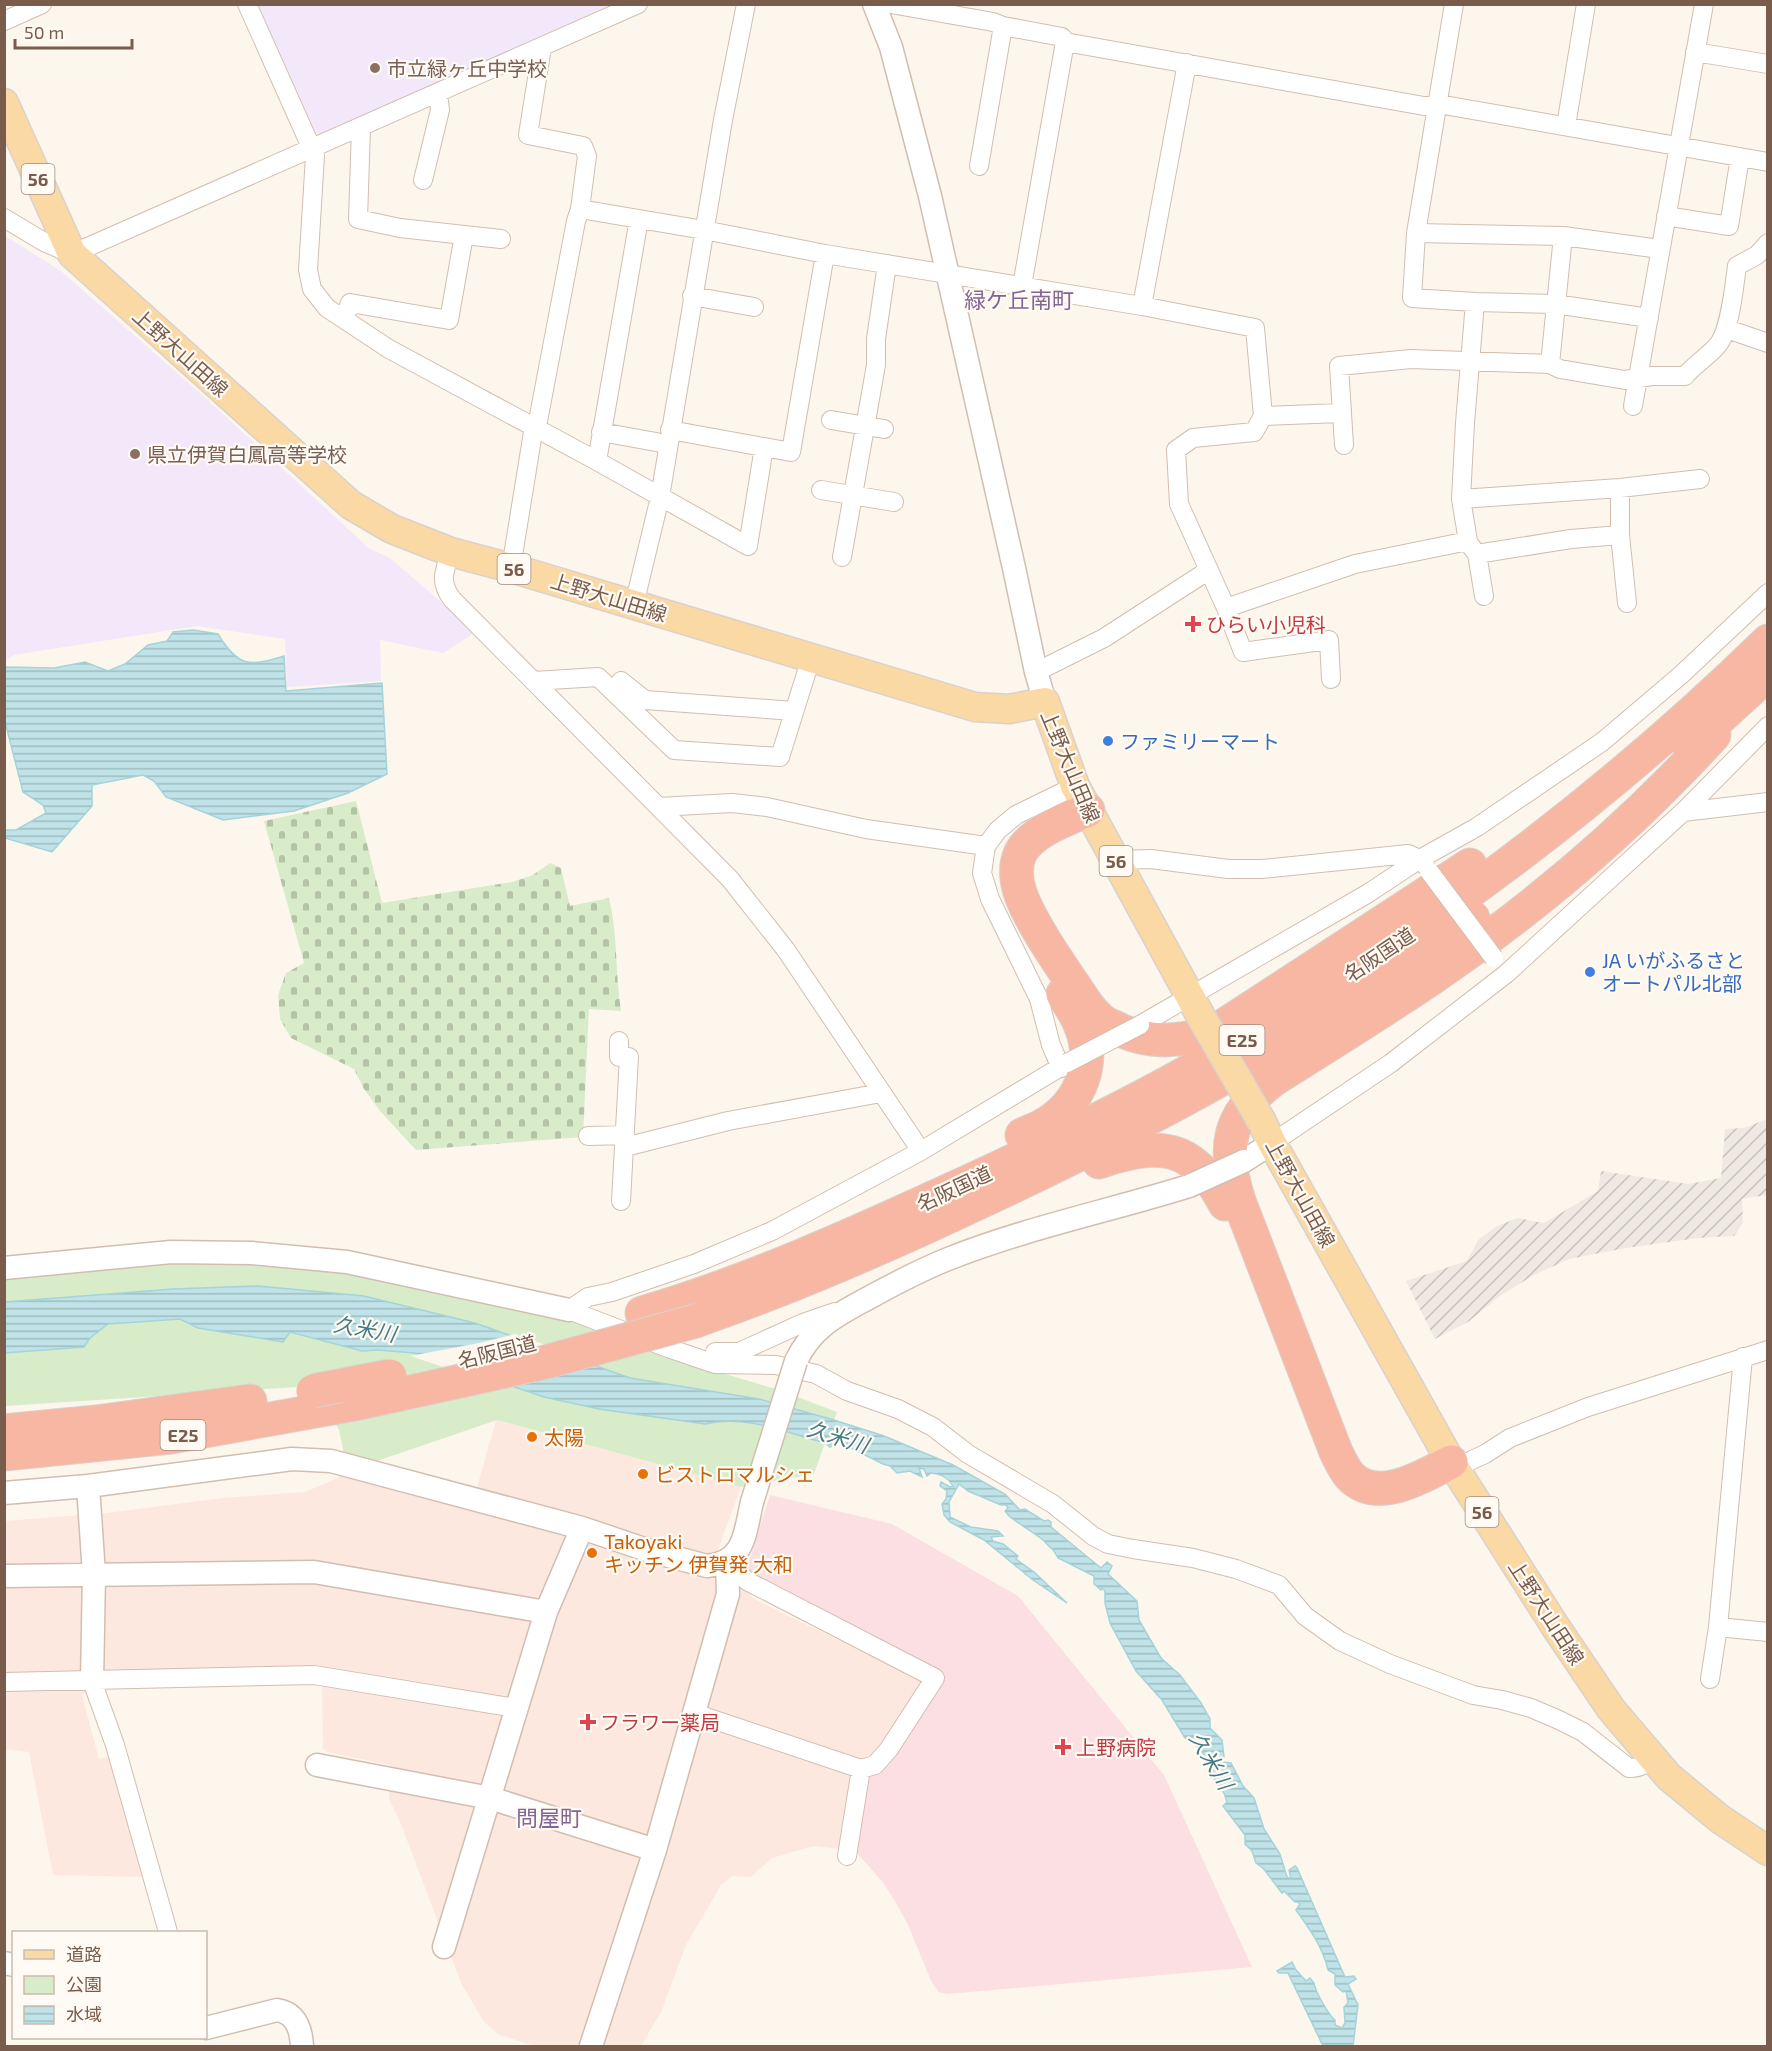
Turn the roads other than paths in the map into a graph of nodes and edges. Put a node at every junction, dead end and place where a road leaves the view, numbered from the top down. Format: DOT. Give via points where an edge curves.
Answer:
graph roads {
  1 [pos="42,4"];
  2 [pos="247,4"];
  3 [pos="638,4"];
  4 [pos="746,4"];
  5 [pos="874,4"];
  6 [pos="891,4"];
  7 [pos="1454,4"];
  8 [pos="1586,4"];
  9 [pos="1704,4"];
  10 [pos="998,18"];
  11 [pos="4,21"];
  12 [pos="1065,42"];
  13 [pos="542,47"];
  14 [pos="1695,52"];
  15 [pos="1187,63"];
  16 [pos="1767,64"];
  17 [pos="438,93"];
  18 [pos="4,103"];
  19 [pos="1437,106"];
  20 [pos="1566,126"];
  21 [pos="361,128"];
  22 [pos="1678,146"];
  23 [pos="311,150"];
  24 [pos="1740,157"];
  25 [pos="1767,162"];
  26 [pos="979,166"];
  27 [pos="423,180"];
  28 [pos="580,209"];
  29 [pos="1666,216"];
  30 [pos="4,218"];
  31 [pos="639,219"];
  32 [pos="704,230"];
  33 [pos="1416,233"];
  34 [pos="464,235"];
  35 [pos="1563,236"];
  36 [pos="501,239"];
  37 [pos="1660,249"];
  38 [pos="1764,252"];
  39 [pos="72,254"];
  40 [pos="825,254"];
  41 [pos="887,264"];
  42 [pos="947,274"];
  43 [pos="1022,286"];
  44 [pos="692,296"];
  45 [pos="1475,302"];
  46 [pos="1555,304"];
  47 [pos="1142,306"];
  48 [pos="754,307"];
  49 [pos="1649,318"];
  50 [pos="344,319"];
  51 [pos="1727,329"];
  52 [pos="1767,343"];
  53 [pos="1470,360"];
  54 [pos="1550,364"];
  55 [pos="1639,380"];
  56 [pos="1633,406"];
  57 [pos="1340,413"];
  58 [pos="1263,416"];
  59 [pos="831,420"];
  60 [pos="534,426"];
  61 [pos="865,426"];
  62 [pos="885,429"];
  63 [pos="601,432"];
  64 [pos="669,437"];
  65 [pos="1344,445"];
  66 [pos="764,447"];
  67 [pos="597,461"];
  68 [pos="1700,479"];
  69 [pos="1620,488"];
  70 [pos="821,490"];
  71 [pos="853,495"];
  72 [pos="660,497"];
  73 [pos="1461,499"];
  74 [pos="894,502"];
  75 [pos="1620,535"];
  76 [pos="1472,547"];
  77 [pos="451,552"];
  78 [pos="842,557"];
  79 [pos="511,568"];
  80 [pos="1209,570"];
  81 [pos="1767,593"];
  82 [pos="1484,596"];
  83 [pos="1627,603"];
  84 [pos="634,605"];
  85 [pos="1226,608"];
  86 [pos="1767,628"];
  87 [pos="1767,641"];
  88 [pos="811,658"];
  89 [pos="1036,672"];
  90 [pos="1767,675"];
  91 [pos="1331,679"];
  92 [pos="534,681"];
  93 [pos="613,691"];
  94 [pos="1045,702"];
  95 [pos="794,711"];
  96 [pos="1767,726"];
  97 [pos="1082,798"];
  98 [pos="1767,802"];
  99 [pos="659,807"];
  100 [pos="1683,812"];
  101 [pos="986,846"];
  102 [pos="1115,860"];
  103 [pos="1425,865"];
  104 [pos="1506,974"];
  105 [pos="1195,1005"];
  106 [pos="619,1041"];
  107 [pos="1064,1066"];
  108 [pos="880,1093"];
  109 [pos="1267,1132"];
  110 [pos="588,1136"];
  111 [pos="625,1141"];
  112 [pos="921,1151"];
  113 [pos="621,1201"];
  114 [pos="4,1268"];
  115 [pos="741,1281"];
  116 [pos="770,1295"];
  117 [pos="853,1306"];
  118 [pos="569,1310"];
  119 [pos="668,1348"];
  120 [pos="1767,1350"];
  121 [pos="1743,1357"];
  122 [pos="4,1431"];
  123 [pos="4,1454"];
  124 [pos="1453,1465"];
  125 [pos="88,1486"];
  126 [pos="4,1493"];
  127 [pos="582,1528"];
  128 [pos="728,1562"];
  129 [pos="94,1574"];
  130 [pos="4,1576"];
  131 [pos="546,1612"];
  132 [pos="1718,1627"];
  133 [pos="1767,1632"];
  134 [pos="1710,1679"];
  135 [pos="92,1681"];
  136 [pos="4,1682"];
  137 [pos="516,1708"];
  138 [pos="694,1713"];
  139 [pos="1652,1757"];
  140 [pos="317,1765"];
  141 [pos="861,1769"];
  142 [pos="490,1798"];
  143 [pos="655,1850"];
  144 [pos="1767,1851"];
  145 [pos="847,1856"];
  146 [pos="168,1931"];
  147 [pos="444,1947"];
  148 [pos="207,2028"];
  149 [pos="302,2046"];
  150 [pos="591,2046"];
  1 -- 11 [label="street"];
  2 -- 23 [label="street"];
  3 -- 13 [label="street"];
  4 -- 32 [label="street"];
  5 -- 42 [label="street" via="891,46"];
  6 -- 10 [label="street"];
  7 -- 19 [label="street"];
  8 -- 20 [label="street"];
  9 -- 14 [label="street"];
  10 -- 12 [label="street" via="1062,37"];
  10 -- 26 [label="street"];
  12 -- 15 [label="street"];
  12 -- 43 [label="street"];
  13 -- 17 [label="street"];
  13 -- 28 [label="street" via="528,135 582,146 587,156"];
  14 -- 16 [label="street"];
  14 -- 22 [label="street"];
  15 -- 19 [label="street"];
  15 -- 47 [label="street"];
  17 -- 21 [label="street"];
  17 -- 27 [label="street" via="440,110"];
  18 -- 39 [label="main road, 上野大山田線 / 56"];
  19 -- 20 [label="street"];
  19 -- 33 [label="street"];
  20 -- 22 [label="street"];
  21 -- 23 [label="street"];
  21 -- 34 [label="street" via="358,219"];
  22 -- 24 [label="street"];
  22 -- 29 [label="street"];
  23 -- 39 [label="street"];
  23 -- 50 [label="street" via="315,156 308,270 312,290 327,308"];
  24 -- 25 [label="street"];
  24 -- 29 [label="street" via="1729,226"];
  28 -- 31 [label="street"];
  28 -- 60 [label="street"];
  29 -- 37 [label="street"];
  30 -- 39 [label="street"];
  31 -- 32 [label="street"];
  31 -- 63 [label="street"];
  32 -- 40 [label="street"];
  32 -- 44 [label="street"];
  33 -- 35 [label="street"];
  33 -- 45 [label="street" via="1412,298"];
  34 -- 36 [label="street"];
  34 -- 50 [label="street" via="449,320 350,303"];
  35 -- 37 [label="street"];
  35 -- 46 [label="street"];
  37 -- 49 [label="street"];
  38 -- 51 [label="street" via="1737,266"];
  39 -- 77 [label="main road, 上野大山田線 / 56" via="351,505 392,529"];
  40 -- 41 [label="street"];
  40 -- 66 [label="street" via="791,452"];
  41 -- 42 [label="street"];
  41 -- 61 [label="street"];
  42 -- 43 [label="street"];
  42 -- 89 [label="street" via="992,441"];
  43 -- 47 [label="street"];
  44 -- 48 [label="street"];
  44 -- 64 [label="street"];
  45 -- 46 [label="street"];
  45 -- 53 [label="street"];
  46 -- 49 [label="street"];
  46 -- 54 [label="street"];
  47 -- 58 [label="street" via="1255,328"];
  49 -- 55 [label="street"];
  50 -- 60 [label="street" via="389,348"];
  51 -- 52 [label="street"];
  51 -- 55 [label="street" via="1718,346 1685,376"];
  53 -- 54 [label="street"];
  53 -- 57 [label="street" via="1411,359 1338,366"];
  53 -- 73 [label="street"];
  54 -- 55 [label="street" via="1560,369"];
  55 -- 56 [label="street"];
  57 -- 58 [label="street"];
  57 -- 65 [label="street"];
  58 -- 80 [label="street" via="1254,432 1193,438 1176,450 1179,504"];
  59 -- 61 [label="street"];
  60 -- 67 [label="street"];
  60 -- 79 [label="street"];
  61 -- 62 [label="street"];
  61 -- 71 [label="street"];
  63 -- 64 [label="street"];
  63 -- 67 [label="street"];
  64 -- 66 [label="street"];
  64 -- 72 [label="street"];
  66 -- 72 [label="street" via="748,546"];
  67 -- 72 [label="street"];
  68 -- 69 [label="street"];
  69 -- 73 [label="street"];
  69 -- 75 [label="street"];
  70 -- 71 [label="street"];
  71 -- 74 [label="street"];
  71 -- 78 [label="street"];
  72 -- 84 [label="street"];
  73 -- 76 [label="street"];
  75 -- 76 [label="street"];
  75 -- 83 [label="street"];
  76 -- 82 [label="street"];
  76 -- 85 [label="street" via="1355,564"];
  77 -- 79 [label="main road, 上野大山田線 / 56"];
  77 -- 92 [label="street" via="443,574 444,590"];
  79 -- 84 [label="main road, 上野大山田線 / 56"];
  80 -- 85 [label="street"];
  80 -- 89 [label="street" via="1104,638"];
  81 -- 103 [label="street" via="1682,674 1602,742"];
  84 -- 88 [label="main road, 上野大山田線 / 56"];
  85 -- 91 [label="street" via="1243,652 1329,640"];
  86 -- 97 [label="highway" via="1650,733 1566,798 1258,1004 1203,1035 1173,1041 1152,1039 1116,1028 1099,1018 1051,950 1023,900 1016,872 1020,853"];
  87 -- 115 [label="highway, 名阪国道 / E25" via="1686,718 1539,841 1393,946 1290,1011 1199,1065 1035,1151"];
  88 -- 94 [label="main road, 上野大山田線 / 56" via="975,707 1009,709"];
  88 -- 95 [label="street"];
  89 -- 94 [label="street"];
  90 -- 116 [label="highway, 名阪国道 / E25" via="1684,750 1554,856 1389,977 1299,1034 1056,1167"];
  90 -- 124 [label="highway" via="1699,751 1567,876 1436,976 1265,1087 1250,1101 1234,1126 1230,1138 1232,1180 1344,1467 1365,1486 1387,1488"];
  92 -- 93 [label="street" via="598,677"];
  92 -- 99 [label="street"];
  93 -- 95 [label="street" via="621,681 645,700"];
  93 -- 95 [label="street" via="674,750 780,757"];
  94 -- 97 [label="main road, 上野大山田線 / 56"];
  96 -- 100 [label="street"];
  97 -- 101 [label="street" via="1016,815"];
  97 -- 102 [label="main road, 上野大山田線 / 56"];
  97 -- 115 [label="highway" via="1020,829 1006,849 1001,866 1003,884 1013,908 1081,1027 1087,1065 1077,1093 1047,1123"];
  98 -- 100 [label="street"];
  99 -- 101 [label="street" via="732,803 767,807 866,829"];
  99 -- 108 [label="street" via="759,913"];
  100 -- 104 [label="street"];
  101 -- 107 [label="street" via="982,873 986,889 1034,988 1050,1045"];
  102 -- 103 [label="street" via="1151,859 1251,869 1408,854"];
  102 -- 105 [label="main road, 上野大山田線 / 56"];
  103 -- 104 [label="street, bridge"];
  103 -- 105 [label="street" via="1367,894"];
  104 -- 109 [label="street" via="1391,1063"];
  105 -- 107 [label="street, bridge" via="1140,1025"];
  105 -- 109 [label="main road, 上野大山田線 / 56, bridge"];
  106 -- 111 [label="street" via="619,1057 629,1057"];
  107 -- 112 [label="street"];
  108 -- 111 [label="street"];
  108 -- 112 [label="street"];
  109 -- 117 [label="street, bridge" via="1244,1161 1189,1185 948,1259"];
  109 -- 124 [label="main road, 上野大山田線 / 56"];
  110 -- 111 [label="street"];
  111 -- 113 [label="street"];
  112 -- 118 [label="street" via="772,1231 694,1264 588,1297"];
  114 -- 118 [label="street" via="171,1252 252,1252 347,1262"];
  115 -- 122 [label="highway, 名阪国道 / E25, bridge" via="691,1299 475,1357 313,1390 168,1413"];
  116 -- 123 [label="highway, 名阪国道 / E25, bridge" via="699,1320 542,1363 360,1403 171,1437"];
  116 -- 124 [label="highway" via="811,1285 1123,1153 1142,1149 1177,1154 1203,1169 1227,1207 1319,1446 1341,1490 1356,1502 1390,1504 1426,1490"];
  117 -- 119 [label="street" via="739,1352"];
  117 -- 128 [label="street, bridge" via="825,1323 796,1361 741,1545"];
  118 -- 119 [label="street"];
  119 -- 139 [label="street" via="715,1364 776,1365 816,1374 933,1427 1108,1544 1193,1558 1279,1585 1305,1617 1340,1641 1473,1695 1531,1708 1559,1720 1583,1732 1629,1768 1645,1765"];
  120 -- 121 [label="street"];
  121 -- 124 [label="street" via="1588,1407"];
  121 -- 132 [label="street"];
  124 -- 139 [label="main road, 上野大山田線 / 56" via="1611,1709"];
  125 -- 126 [label="street"];
  125 -- 127 [label="street" via="269,1461 312,1459 371,1470"];
  125 -- 129 [label="street"];
  127 -- 128 [label="street" via="694,1564 717,1566"];
  127 -- 131 [label="street"];
  128 -- 138 [label="street" via="728,1594"];
  128 -- 141 [label="street" via="747,1581 935,1678 889,1749 874,1765"];
  129 -- 130 [label="street"];
  129 -- 131 [label="street" via="314,1572"];
  129 -- 135 [label="street"];
  131 -- 137 [label="street"];
  132 -- 133 [label="street"];
  132 -- 134 [label="street"];
  135 -- 136 [label="street"];
  135 -- 137 [label="street" via="314,1675"];
  135 -- 146 [label="street" via="115,1745"];
  137 -- 142 [label="street"];
  138 -- 141 [label="street"];
  138 -- 143 [label="street"];
  139 -- 144 [label="main road, 上野大山田線 / 56" via="1669,1777 1720,1819"];
  140 -- 142 [label="street"];
  141 -- 145 [label="street"];
  142 -- 143 [label="street"];
  142 -- 147 [label="street"];
  143 -- 150 [label="street"];
  148 -- 149 [label="street" via="284,2011 295,2019"];
}
